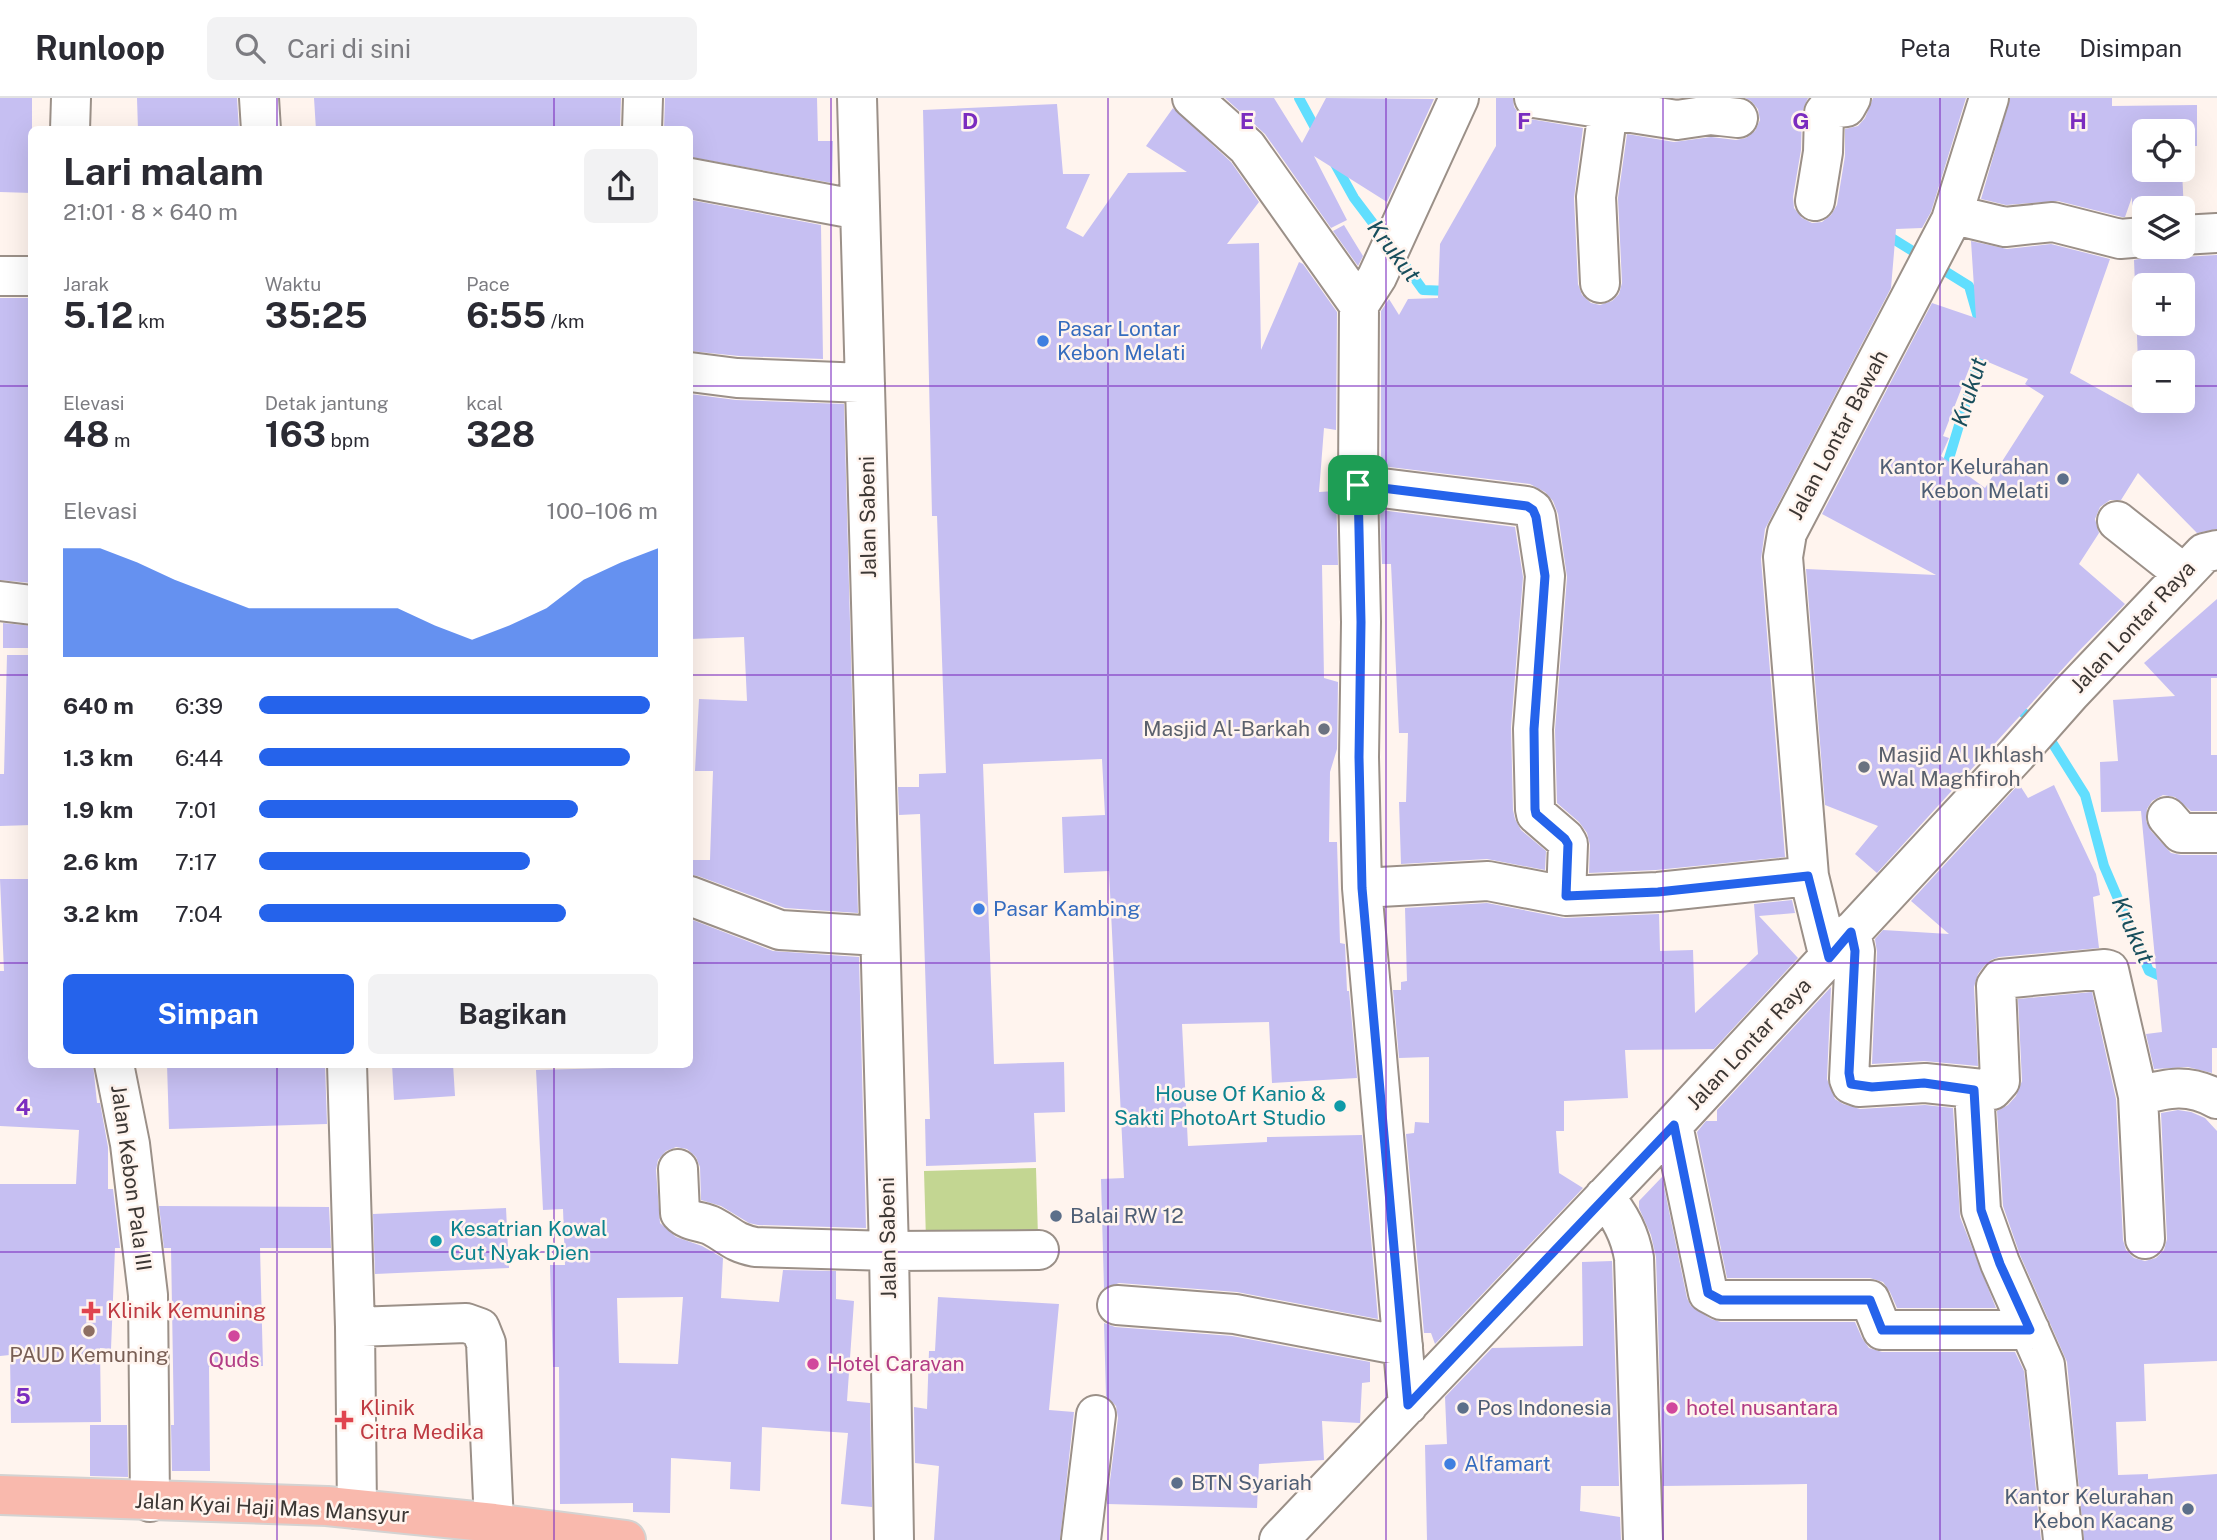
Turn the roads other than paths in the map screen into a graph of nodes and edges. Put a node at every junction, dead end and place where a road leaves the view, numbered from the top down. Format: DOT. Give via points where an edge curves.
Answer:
graph roads {
  1 [pos="71,98"];
  2 [pos="259,98"];
  3 [pos="643,98"];
  4 [pos="857,98"];
  5 [pos="1192,98"];
  6 [pos="1459,98"];
  7 [pos="1534,98"];
  8 [pos="1851,98"];
  9 [pos="1989,98"];
  10 [pos="1610,104"];
  11 [pos="1738,119"];
  12 [pos="70,126"];
  13 [pos="261,126"];
  14 [pos="642,126"];
  15 [pos="693,179"];
  16 [pos="1815,201"];
  17 [pos="860,210"];
  18 [pos="2217,233"];
  19 [pos="2195,234"];
  20 [pos="2132,238"];
  21 [pos="1937,248"];
  22 [pos="0,276"];
  23 [pos="28,276"];
  24 [pos="1600,283"];
  25 [pos="1368,291"];
  26 [pos="693,372"];
  27 [pos="865,383"];
  28 [pos="1358,485"];
  29 [pos="2117,522"];
  30 [pos="2217,550"];
  31 [pos="2184,574"];
  32 [pos="0,601"];
  33 [pos="28,604"];
  34 [pos="2166,817"];
  35 [pos="2217,833"];
  36 [pos="1808,876"];
  37 [pos="1362,888"];
  38 [pos="1566,896"];
  39 [pos="693,897"];
  40 [pos="879,936"];
  41 [pos="1840,945"];
  42 [pos="115,1068"];
  43 [pos="347,1068"];
  44 [pos="1974,1090"];
  45 [pos="2138,1096"];
  46 [pos="2217,1099"];
  47 [pos="1674,1125"];
  48 [pos="678,1169"];
  49 [pos="1604,1197"];
  50 [pos="2145,1239"];
  51 [pos="1039,1250"];
  52 [pos="889,1251"];
  53 [pos="1117,1305"];
  54 [pos="355,1327"];
  55 [pos="2030,1330"];
  56 [pos="1403,1346"];
  57 [pos="1408,1405"];
  58 [pos="1096,1415"];
  59 [pos="0,1495"];
  60 [pos="150,1502"];
  61 [pos="357,1508"];
  62 [pos="494,1523"];
  63 [pos="626,1540"];
  64 [pos="894,1540"];
  65 [pos="1081,1540"];
  66 [pos="1279,1540"];
  67 [pos="1643,1540"];
  68 [pos="2063,1540"];
  1 -- 12 [label="street"];
  2 -- 13 [label="street"];
  3 -- 14 [label="street"];
  4 -- 17 [label="street, Jalan Sabeni"];
  5 -- 25 [label="street" via="1247,147"];
  6 -- 25 [label="street"];
  7 -- 10 [label="street"];
  8 -- 16 [label="street" via="1846,107 1824,113"];
  9 -- 21 [label="street, Jalan Lontar Bawah"];
  10 -- 11 [label="street" via="1676,120 1712,115"];
  10 -- 24 [label="street" via="1596,197"];
  15 -- 17 [label="street"];
  17 -- 27 [label="street, Jalan Sabeni"];
  18 -- 19 [label="street"];
  20 -- 21 [label="street" via="2053,222 2005,227 1959,216"];
  21 -- 36 [label="street, Jalan Lontar Bawah" via="1787,534 1783,557"];
  22 -- 23 [label="street"];
  25 -- 28 [label="street"];
  26 -- 27 [label="street"];
  27 -- 40 [label="street, Jalan Sabeni"];
  28 -- 37 [label="street"];
  28 -- 38 [label="street" via="1533,510 1545,576 1534,729 1535,809 1568,844"];
  29 -- 31 [label="street"];
  30 -- 31 [label="street, Jalan Lontar Raya" via="2204,553"];
  31 -- 41 [label="street, Jalan Lontar Raya"];
  32 -- 33 [label="street"];
  34 -- 35 [label="street" via="2181,833"];
  36 -- 38 [label="street" via="1658,892"];
  36 -- 41 [label="street, Jalan Lontar Bawah"];
  37 -- 38 [label="street" via="1488,881"];
  37 -- 56 [label="street"];
  39 -- 40 [label="street" via="780,930"];
  40 -- 52 [label="street, Jalan Sabeni"];
  41 -- 44 [label="street, Jalan Lontar Bawah" via="1855,951 1851,1084 1924,1083"];
  41 -- 47 [label="street, Jalan Lontar Raya"];
  42 -- 60 [label="street, Jalan Kebon Pala III" via="130,1144 148,1295"];
  43 -- 54 [label="street"];
  44 -- 45 [label="street" via="1992,1090 2000,1082 1997,982 2105,969 2111,976"];
  44 -- 55 [label="street" via="1981,1210"];
  45 -- 46 [label="street" via="2170,1087 2198,1090"];
  45 -- 50 [label="street"];
  47 -- 49 [label="street, Jalan Lontar Raya"];
  47 -- 55 [label="street" via="1708,1293 1714,1297 1870,1300 1882,1330"];
  48 -- 52 [label="street" via="683,1217 712,1226 736,1242 755,1247"];
  49 -- 57 [label="street, Jalan Lontar Raya"];
  49 -- 67 [label="street" via="1618,1213 1634,1258"];
  51 -- 52 [label="street"];
  52 -- 64 [label="street, Jalan Sabeni"];
  53 -- 56 [label="street" via="1235,1314"];
  54 -- 61 [label="street"];
  54 -- 62 [label="street" via="466,1323 480,1328 486,1343"];
  55 -- 68 [label="street" via="2045,1365"];
  56 -- 57 [label="street"];
  57 -- 66 [label="street, Jalan Lontar Raya"];
  58 -- 65 [label="street"];
  59 -- 60 [label="main road, Jalan Kyai Haji Mas Mansyur"];
  60 -- 61 [label="main road, Jalan Kyai Haji Mas Mansyur"];
  61 -- 62 [label="main road, Jalan Kyai Haji Mas Mansyur"];
  62 -- 63 [label="main road, Jalan Kyai Haji Mas Mansyur"];
}
